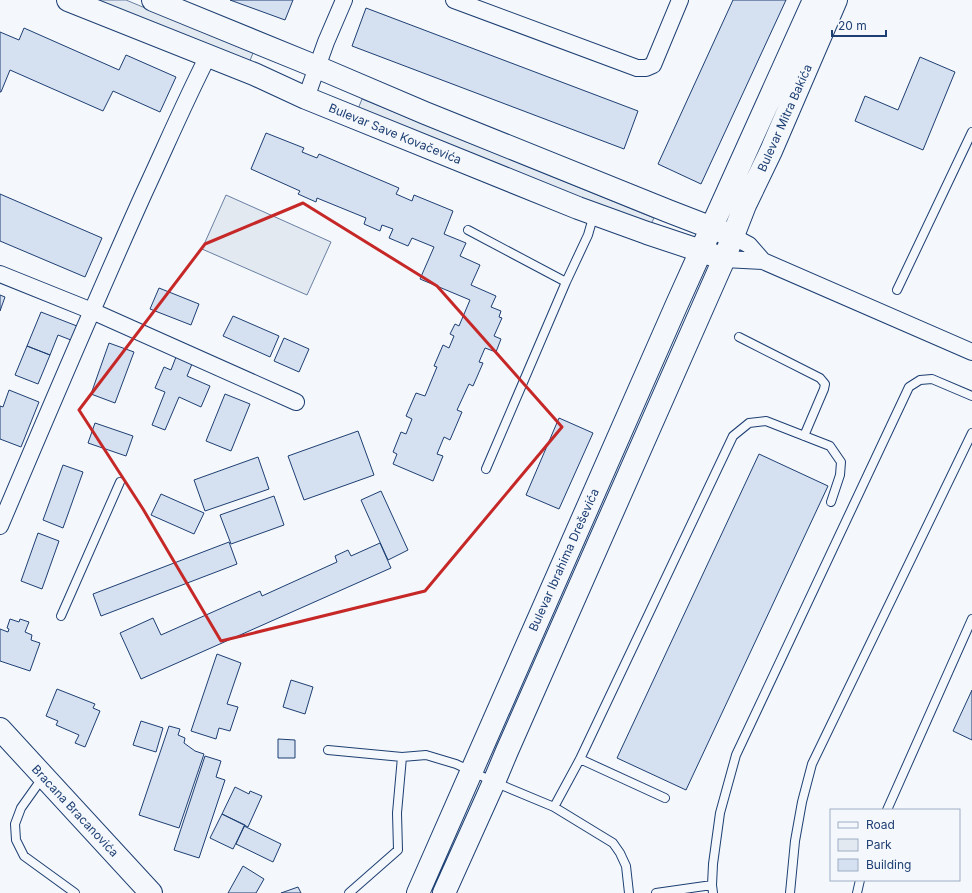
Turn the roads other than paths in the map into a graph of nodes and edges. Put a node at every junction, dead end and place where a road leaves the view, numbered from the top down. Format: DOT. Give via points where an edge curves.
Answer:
graph roads {
  1 [pos="68,0"];
  2 [pos="153,0"];
  3 [pos="344,0"];
  4 [pos="454,0"];
  5 [pos="680,0"];
  6 [pos="814,0"];
  7 [pos="836,0"];
  8 [pos="208,56"];
  9 [pos="317,67"];
  10 [pos="306,98"];
  11 [pos="972,132"];
  12 [pos="594,213"];
  13 [pos="711,228"];
  14 [pos="468,230"];
  15 [pos="734,237"];
  16 [pos="701,252"];
  17 [pos="724,259"];
  18 [pos="763,261"];
  19 [pos="0,274"];
  20 [pos="566,282"];
  21 [pos="897,290"];
  22 [pos="92,311"];
  23 [pos="739,337"];
  24 [pos="972,352"];
  25 [pos="972,396"];
  26 [pos="296,402"];
  27 [pos="972,433"];
  28 [pos="804,436"];
  29 [pos="486,469"];
  30 [pos="120,482"];
  31 [pos="832,502"];
  32 [pos="0,526"];
  33 [pos="62,616"];
  34 [pos="972,619"];
  35 [pos="0,729"];
  36 [pos="328,750"];
  37 [pos="402,757"];
  38 [pos="580,759"];
  39 [pos="472,771"];
  40 [pos="43,776"];
  41 [pos="494,782"];
  42 [pos="665,798"];
  43 [pos="554,807"];
  44 [pos="887,809"];
  45 [pos="860,881"];
  46 [pos="713,889"];
  47 [pos="75,893"];
  48 [pos="151,893"];
  49 [pos="349,893"];
  50 [pos="418,893"];
  51 [pos="444,893"];
  52 [pos="629,893"];
  53 [pos="656,893"];
  54 [pos="790,893"];
  55 [pos="857,893"];
  1 -- 8 [label="street, Bulevar Save Kovačevića"];
  2 -- 9 [label="street"];
  3 -- 9 [label="street"];
  4 -- 5 [label="street" via="636,68 646,68 653,65"];
  6 -- 13 [label="street, Bulevar Mitra Bakića"];
  7 -- 15 [label="street, Bulevar Mitra Bakića"];
  8 -- 10 [label="street, Bulevar Save Kovačevića"];
  8 -- 22 [label="street"];
  9 -- 10 [label="street"];
  9 -- 13 [label="street"];
  10 -- 12 [label="street, Bulevar Save Kovačevića"];
  11 -- 21 [label="lane"];
  12 -- 16 [label="street, Bulevar Save Kovačevića"];
  12 -- 20 [label="lane" via="588,235"];
  13 -- 15 [label="street"];
  13 -- 16 [label="street, Bulevar Ibrahima Dreševića"];
  14 -- 20 [label="lane"];
  15 -- 17 [label="street, Bulevar Ibrahima Dreševića"];
  15 -- 18 [label="street" via="749,245"];
  16 -- 17 [label="street, Bulevar Save Kovačevića"];
  16 -- 39 [label="street, Bulevar Ibrahima Dreševića"];
  17 -- 18 [label="street"];
  17 -- 41 [label="street, Bulevar Ibrahima Dreševića"];
  18 -- 24 [label="street"];
  19 -- 22 [label="street"];
  20 -- 29 [label="lane"];
  22 -- 26 [label="street"];
  22 -- 32 [label="street"];
  23 -- 28 [label="lane" via="820,378 824,384"];
  25 -- 46 [label="lane" via="932,379 920,380 909,387 736,755 720,813 713,864"];
  27 -- 54 [label="lane" via="812,764 795,841"];
  28 -- 31 [label="lane" via="830,446 841,462"];
  28 -- 38 [label="lane" via="766,421 749,423 732,436"];
  30 -- 33 [label="lane"];
  34 -- 44 [label="lane"];
  35 -- 40 [label="street, Bracana Bracanovića"];
  36 -- 37 [label="lane"];
  37 -- 39 [label="lane" via="426,755"];
  37 -- 49 [label="lane" via="397,813 398,850"];
  38 -- 42 [label="lane"];
  38 -- 43 [label="lane"];
  39 -- 41 [label="lane"];
  39 -- 50 [label="street, Bulevar Ibrahima Dreševića"];
  40 -- 47 [label="lane" via="21,808 15,824 16,840 24,856"];
  40 -- 48 [label="street, Bracana Bracanovića"];
  41 -- 43 [label="lane"];
  41 -- 51 [label="street, Bulevar Ibrahima Dreševića"];
  43 -- 52 [label="lane" via="613,843 626,866"];
  45 -- 55 [label="lane"];
  46 -- 53 [label="lane"];
}
